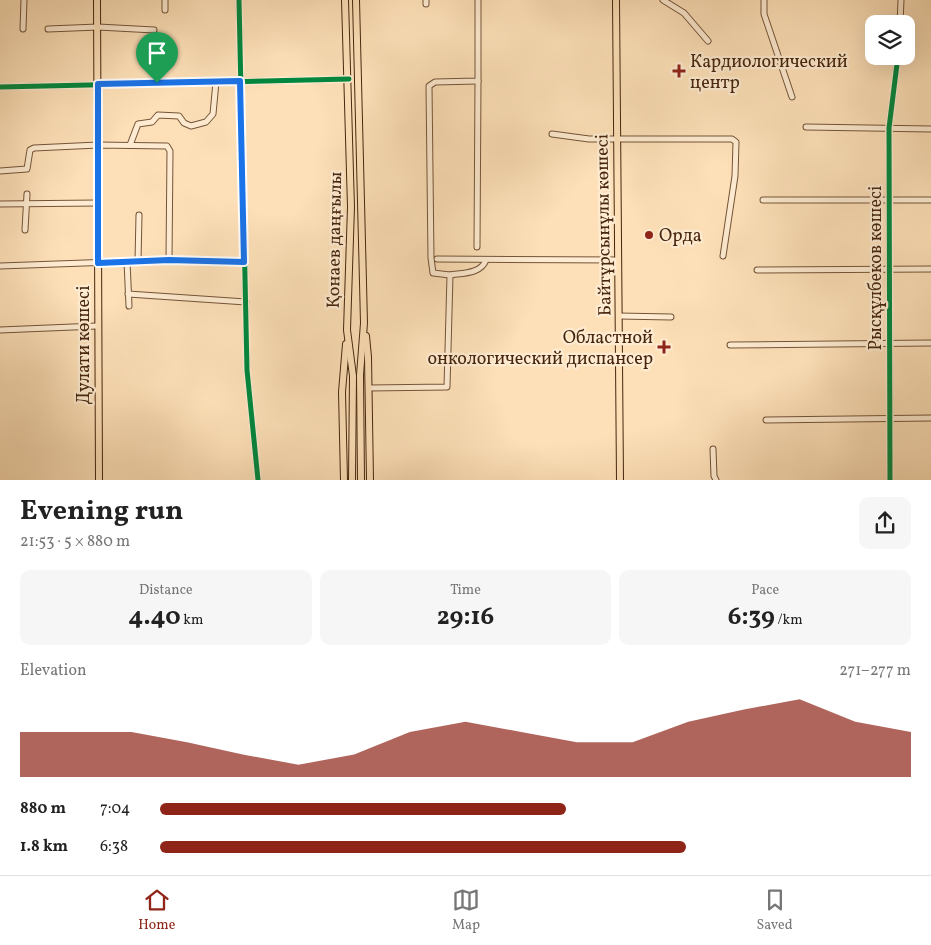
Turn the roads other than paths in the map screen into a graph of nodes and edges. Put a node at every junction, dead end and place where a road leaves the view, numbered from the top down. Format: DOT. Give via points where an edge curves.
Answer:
graph roads {
  1 [pos="24,0"];
  2 [pos="98,0"];
  3 [pos="165,0"];
  4 [pos="239,0"];
  5 [pos="345,0"];
  6 [pos="356,0"];
  7 [pos="478,0"];
  8 [pos="616,0"];
  9 [pos="663,0"];
  10 [pos="764,0"];
  11 [pos="901,0"];
  12 [pos="165,10"];
  13 [pos="900,15"];
  14 [pos="98,27"];
  15 [pos="23,29"];
  16 [pos="48,29"];
  17 [pos="154,30"];
  18 [pos="708,41"];
  19 [pos="897,65"];
  20 [pos="349,79"];
  21 [pos="240,81"];
  22 [pos="478,81"];
  23 [pos="216,82"];
  24 [pos="98,84"];
  25 [pos="0,87"];
  26 [pos="792,97"];
  27 [pos="806,127"];
  28 [pos="889,128"];
  29 [pos="931,129"];
  30 [pos="552,134"];
  31 [pos="617,139"];
  32 [pos="98,145"];
  33 [pos="130,145"];
  34 [pos="0,171"];
  35 [pos="27,194"];
  36 [pos="763,200"];
  37 [pos="888,200"];
  38 [pos="931,200"];
  39 [pos="26,203"];
  40 [pos="97,203"];
  41 [pos="0,204"];
  42 [pos="139,215"];
  43 [pos="25,230"];
  44 [pos="477,247"];
  45 [pos="722,256"];
  46 [pos="437,259"];
  47 [pos="169,260"];
  48 [pos="618,260"];
  49 [pos="127,261"];
  50 [pos="138,261"];
  51 [pos="244,262"];
  52 [pos="485,262"];
  53 [pos="98,263"];
  54 [pos="0,266"];
  55 [pos="889,268"];
  56 [pos="931,269"];
  57 [pos="757,270"];
  58 [pos="450,275"];
  59 [pos="128,294"];
  60 [pos="246,302"];
  61 [pos="129,306"];
  62 [pos="619,316"];
  63 [pos="670,316"];
  64 [pos="364,323"];
  65 [pos="97,326"];
  66 [pos="0,330"];
  67 [pos="347,330"];
  68 [pos="888,343"];
  69 [pos="931,343"];
  70 [pos="730,345"];
  71 [pos="369,388"];
  72 [pos="931,418"];
  73 [pos="890,419"];
  74 [pos="766,420"];
  75 [pos="713,449"];
  76 [pos="99,480"];
  77 [pos="258,480"];
  78 [pos="344,480"];
  79 [pos="352,480"];
  80 [pos="361,480"];
  81 [pos="370,480"];
  82 [pos="620,480"];
  83 [pos="716,480"];
  84 [pos="890,480"];
  1 -- 15 [label="street"];
  2 -- 14 [label="main road, Дулати көшесі"];
  3 -- 12 [label="street"];
  4 -- 21 [label="street"];
  5 -- 20 [label="main road, Қонаев даңғылы"];
  6 -- 64 [label="main road"];
  7 -- 22 [label="street"];
  8 -- 31 [label="main road, Байтұрсынұлы көшесі"];
  9 -- 18 [label="street" via="684,13"];
  10 -- 26 [label="street" via="764,14"];
  11 -- 13 [label="street"];
  14 -- 16 [label="street"];
  14 -- 17 [label="street"];
  14 -- 24 [label="main road, Дулати көшесі"];
  19 -- 28 [label="street, Рысқұлбеков көшесі"];
  20 -- 21 [label="street"];
  20 -- 67 [label="main road, Қонаев даңғылы" via="351,206"];
  21 -- 23 [label="street"];
  21 -- 51 [label="street"];
  22 -- 44 [label="street"];
  22 -- 58 [label="street" via="435,82 430,86 431,258 433,273"];
  23 -- 24 [label="street"];
  23 -- 33 [label="street" via="213,114 206,122 192,126 179,116 158,115 152,122 138,124"];
  24 -- 25 [label="street"];
  24 -- 32 [label="main road, Дулати көшесі"];
  27 -- 28 [label="street"];
  28 -- 29 [label="street"];
  28 -- 37 [label="street, Рысқұлбеков көшесі"];
  30 -- 31 [label="street"];
  31 -- 45 [label="street" via="736,142 735,176"];
  31 -- 48 [label="main road, Байтұрсынұлы көшесі"];
  32 -- 33 [label="street"];
  32 -- 34 [label="street" via="34,148 30,150 27,169"];
  32 -- 40 [label="main road, Дулати көшесі"];
  33 -- 47 [label="street" via="167,146 170,151"];
  35 -- 39 [label="street"];
  36 -- 37 [label="street"];
  37 -- 38 [label="street"];
  37 -- 55 [label="street, Рысқұлбеков көшесі"];
  39 -- 40 [label="street"];
  39 -- 41 [label="street"];
  39 -- 43 [label="street"];
  40 -- 53 [label="main road, Дулати көшесі"];
  42 -- 50 [label="street"];
  46 -- 52 [label="street"];
  47 -- 50 [label="street"];
  47 -- 51 [label="street"];
  48 -- 52 [label="street"];
  48 -- 62 [label="main road, Байтұрсынұлы көшесі"];
  49 -- 50 [label="street"];
  49 -- 53 [label="street"];
  49 -- 59 [label="street"];
  51 -- 60 [label="street"];
  52 -- 58 [label="street" via="471,272"];
  53 -- 54 [label="street"];
  53 -- 65 [label="main road, Дулати көшесі"];
  55 -- 56 [label="street"];
  55 -- 57 [label="street"];
  55 -- 68 [label="street, Рысқұлбеков көшесі"];
  58 -- 71 [label="street" via="447,387"];
  59 -- 60 [label="street"];
  59 -- 61 [label="street"];
  60 -- 77 [label="street" via="247,370"];
  62 -- 63 [label="street"];
  62 -- 82 [label="main road, Байтұрсынұлы көшесі"];
  64 -- 71 [label="main road"];
  64 -- 80 [label="main road" via="360,375"];
  65 -- 66 [label="street"];
  65 -- 76 [label="main road, Дулати көшесі"];
  67 -- 78 [label="main road" via="342,392"];
  67 -- 79 [label="main road, Қонаев даңғылы" via="353,376"];
  68 -- 69 [label="street"];
  68 -- 70 [label="street"];
  68 -- 73 [label="street, Рысқұлбеков көшесі"];
  71 -- 81 [label="main road"];
  72 -- 73 [label="street"];
  73 -- 74 [label="street"];
  73 -- 84 [label="street, Рысқұлбеков көшесі"];
  75 -- 83 [label="street"];
}
